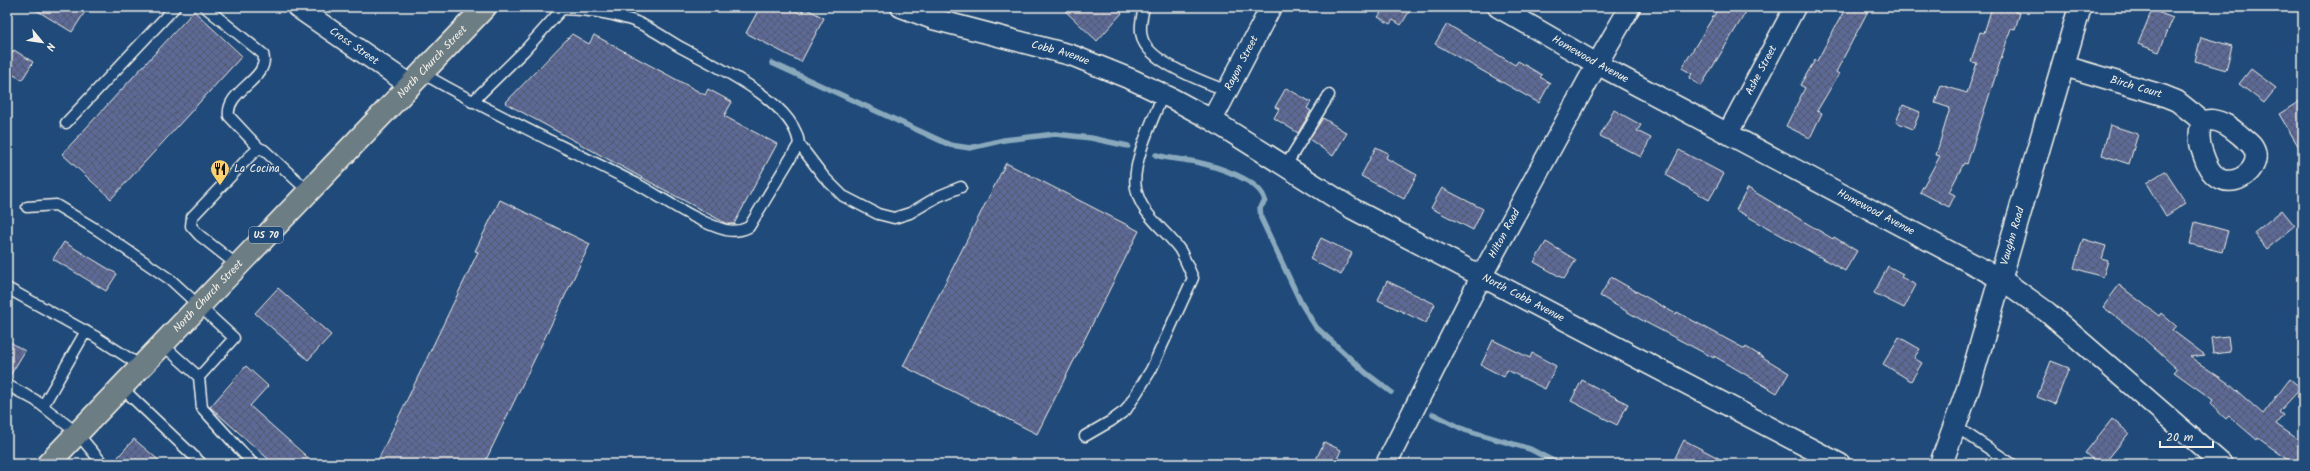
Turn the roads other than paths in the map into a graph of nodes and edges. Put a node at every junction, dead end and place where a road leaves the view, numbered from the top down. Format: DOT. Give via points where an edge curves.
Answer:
graph roads {
  1 [pos="175,7"];
  2 [pos="205,7"];
  3 [pos="298,7"];
  4 [pos="485,7"];
  5 [pos="901,7"];
  6 [pos="1144,7"];
  7 [pos="1271,7"];
  8 [pos="1498,7"];
  9 [pos="1630,7"];
  10 [pos="1795,7"];
  11 [pos="2080,7"];
  12 [pos="561,8"];
  13 [pos="1597,64"];
  14 [pos="2064,66"];
  15 [pos="416,79"];
  16 [pos="1228,91"];
  17 [pos="1163,94"];
  18 [pos="1329,95"];
  19 [pos="472,102"];
  20 [pos="1212,120"];
  21 [pos="2202,121"];
  22 [pos="66,123"];
  23 [pos="1728,133"];
  24 [pos="799,144"];
  25 [pos="259,148"];
  26 [pos="1285,168"];
  27 [pos="961,187"];
  28 [pos="308,191"];
  29 [pos="27,207"];
  30 [pos="237,265"];
  31 [pos="1481,277"];
  32 [pos="2001,279"];
  33 [pos="7,288"];
  34 [pos="199,305"];
  35 [pos="86,331"];
  36 [pos="162,344"];
  37 [pos="141,366"];
  38 [pos="198,377"];
  39 [pos="7,385"];
  40 [pos="121,387"];
  41 [pos="43,406"];
  42 [pos="1955,426"];
  43 [pos="77,433"];
  44 [pos="1085,436"];
  45 [pos="51,463"];
  46 [pos="103,464"];
  47 [pos="202,464"];
  48 [pos="253,464"];
  49 [pos="1386,464"];
  50 [pos="1840,464"];
  51 [pos="1941,464"];
  52 [pos="2012,464"];
  53 [pos="2222,464"];
  1 -- 22 [label="lane"];
  2 -- 25 [label="lane" via="263,54 265,60 262,68 232,101 228,110 229,116"];
  3 -- 15 [label="street, Cross Street"];
  4 -- 15 [label="main road, North Church Street / US 70"];
  5 -- 17 [label="street, Cobb Avenue" via="933,19 1071,55"];
  6 -- 16 [label="lane" via="1141,21 1145,46 1166,64"];
  7 -- 16 [label="street, Rayon Street"];
  8 -- 13 [label="street, Homewood Avenue"];
  9 -- 13 [label="street, Hilton Road"];
  10 -- 23 [label="street, Ashe Street"];
  11 -- 14 [label="street, Vaughn Road"];
  12 -- 19 [label="lane" via="525,50"];
  12 -- 24 [label="lane" via="601,11 633,21 715,64 756,89 798,133"];
  13 -- 23 [label="street, Homewood Avenue"];
  13 -- 31 [label="street, Hilton Road"];
  14 -- 21 [label="street, Birch Court" via="2162,95 2177,101"];
  14 -- 32 [label="street, Vaughn Road"];
  15 -- 19 [label="lane"];
  15 -- 28 [label="main road, North Church Street / US 70"];
  16 -- 20 [label="street, Rayon Street"];
  17 -- 20 [label="street, Cobb Avenue"];
  17 -- 44 [label="lane" via="1141,154 1136,174 1136,188 1141,203 1179,250 1193,278 1150,370 1126,410"];
  18 -- 26 [label="lane"];
  19 -- 24 [label="lane" via="606,168 707,222 739,232 749,227"];
  20 -- 26 [label="street, North Cobb Avenue"];
  23 -- 32 [label="street, Homewood Avenue"];
  24 -- 27 [label="lane" via="824,177 843,196 878,214 894,218 910,214 939,196"];
  25 -- 28 [label="lane"];
  25 -- 30 [label="lane" via="192,217 191,226 199,235"];
  26 -- 31 [label="street, North Cobb Avenue" via="1353,209"];
  28 -- 30 [label="main road, North Church Street / US 70"];
  29 -- 34 [label="lane" via="56,205 171,280"];
  30 -- 34 [label="main road, North Church Street / US 70"];
  31 -- 49 [label="street, Hilton Road"];
  31 -- 50 [label="street, North Cobb Avenue"];
  32 -- 42 [label="street, Vaughn Road"];
  32 -- 53 [label="street, Homewood Avenue" via="2047,312"];
  33 -- 35 [label="lane"];
  34 -- 36 [label="main road, North Church Street / US 70"];
  34 -- 38 [label="lane" via="234,338"];
  35 -- 37 [label="lane"];
  35 -- 41 [label="lane"];
  36 -- 37 [label="main road, North Church Street / US 70"];
  36 -- 38 [label="lane"];
  37 -- 40 [label="main road, North Church Street / US 70"];
  38 -- 48 [label="lane" via="202,408"];
  39 -- 41 [label="lane"];
  40 -- 43 [label="main road, North Church Street / US 70"];
  40 -- 47 [label="lane"];
  41 -- 43 [label="lane"];
  42 -- 51 [label="street, Vaughn Road"];
  42 -- 52 [label="lane"];
  43 -- 45 [label="main road, North Church Street / US 70"];
  43 -- 46 [label="lane"];
}
